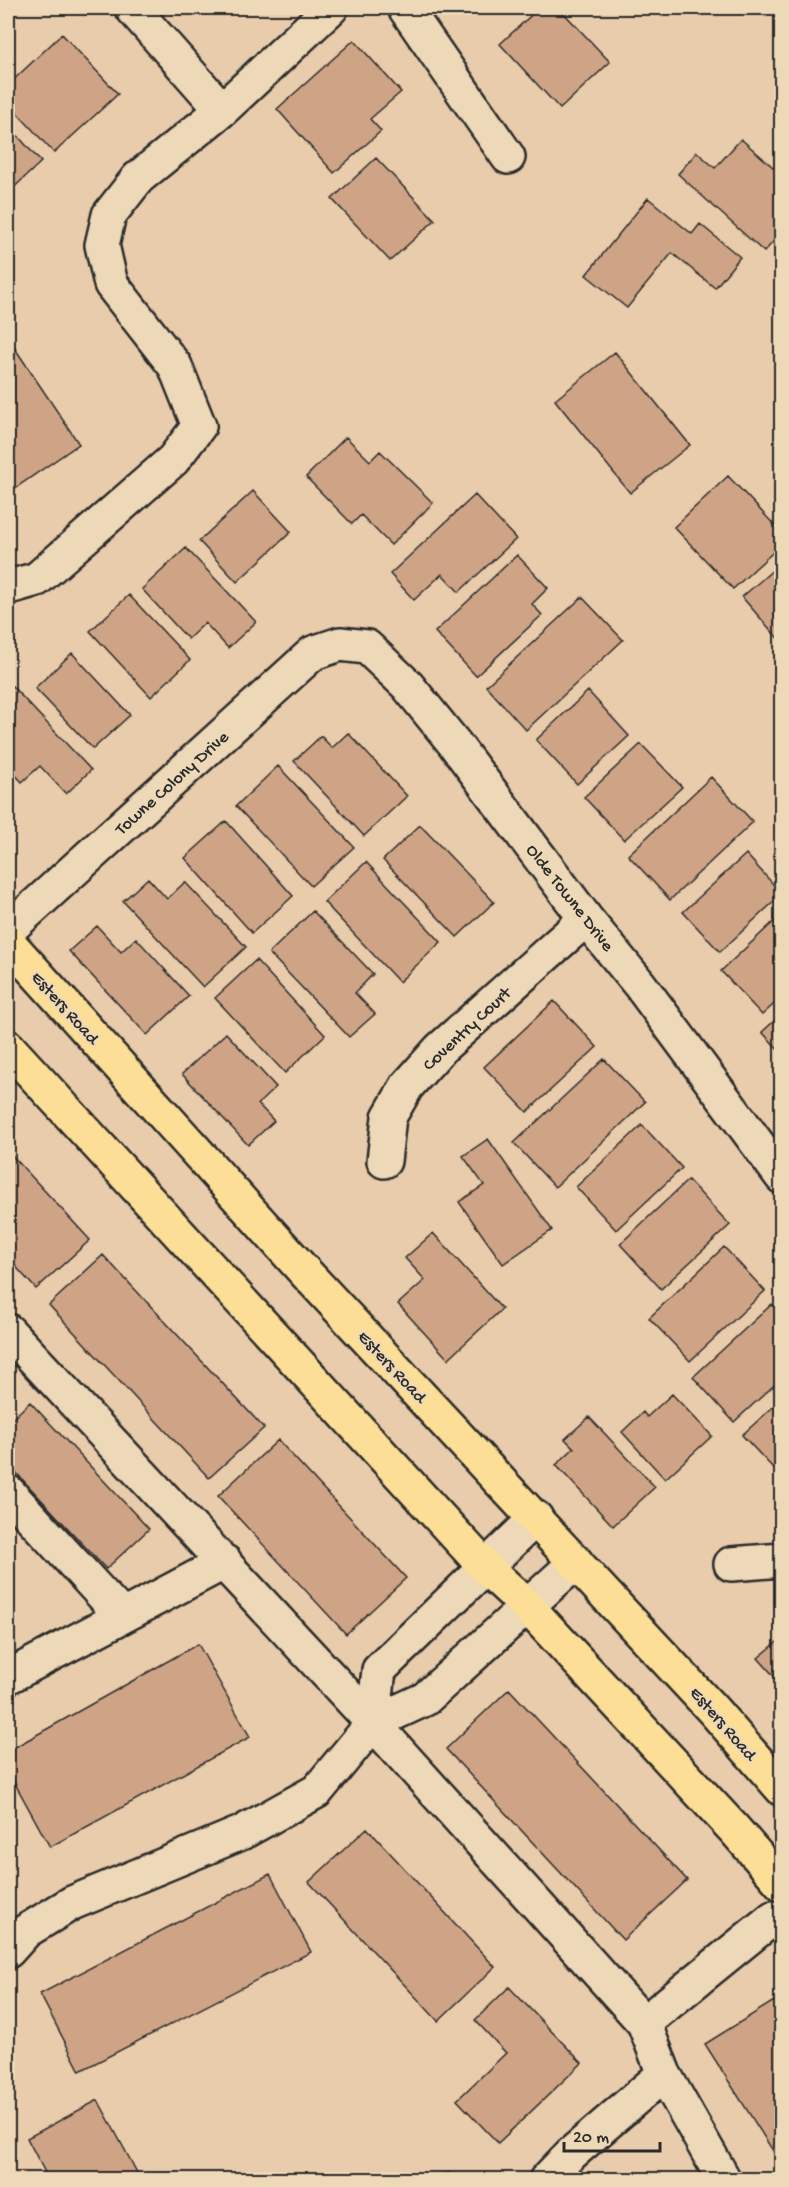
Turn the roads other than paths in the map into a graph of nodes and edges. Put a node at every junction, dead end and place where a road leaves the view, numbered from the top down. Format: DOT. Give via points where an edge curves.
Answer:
graph roads {
  1 [pos="132,8"];
  2 [pos="331,8"];
  3 [pos="405,8"];
  4 [pos="222,110"];
  5 [pos="507,157"];
  6 [pos="8,583"];
  7 [pos="340,644"];
  8 [pos="586,919"];
  9 [pos="8,930"];
  10 [pos="8,942"];
  11 [pos="8,1047"];
  12 [pos="384,1161"];
  13 [pos="782,1177"];
  14 [pos="8,1331"];
  15 [pos="8,1492"];
  16 [pos="536,1518"];
  17 [pos="782,1560"];
  18 [pos="576,1562"];
  19 [pos="225,1563"];
  20 [pos="731,1564"];
  21 [pos="485,1567"];
  22 [pos="526,1605"];
  23 [pos="122,1616"];
  24 [pos="8,1677"];
  25 [pos="373,1723"];
  26 [pos="782,1789"];
  27 [pos="782,1884"];
  28 [pos="773,1918"];
  29 [pos="8,1951"];
  30 [pos="644,2023"];
  31 [pos="664,2073"];
  32 [pos="546,2180"];
  33 [pos="724,2180"];
  1 -- 4 [label="street"];
  2 -- 4 [label="street"];
  3 -- 5 [label="street"];
  4 -- 6 [label="street" via="138,178 109,215 102,245 111,284 175,366 199,426 173,460 37,579 13,586"];
  7 -- 8 [label="street, Olde Towne Drive" via="367,647 406,685"];
  7 -- 9 [label="street, Towne Colony Drive" via="313,653"];
  8 -- 12 [label="street, Coventry Court" via="440,1049 407,1086 389,1117"];
  8 -- 13 [label="street, Olde Towne Drive" via="640,985"];
  10 -- 16 [label="main road, Esters Road" via="304,1271"];
  11 -- 21 [label="main road"];
  14 -- 19 [label="street"];
  15 -- 23 [label="street"];
  16 -- 18 [label="main road, Esters Road"];
  16 -- 21 [label="street"];
  17 -- 20 [label="street"];
  18 -- 22 [label="street"];
  18 -- 26 [label="main road, Esters Road"];
  19 -- 23 [label="street"];
  19 -- 25 [label="street"];
  21 -- 22 [label="main road"];
  21 -- 25 [label="street" via="379,1670"];
  22 -- 25 [label="street" via="425,1699"];
  22 -- 27 [label="main road"];
  23 -- 24 [label="street"];
  25 -- 29 [label="street" via="317,1791 242,1833 72,1903 26,1931"];
  25 -- 30 [label="street"];
  28 -- 30 [label="street"];
  30 -- 31 [label="street"];
  31 -- 32 [label="street"];
  31 -- 33 [label="street"];
}
